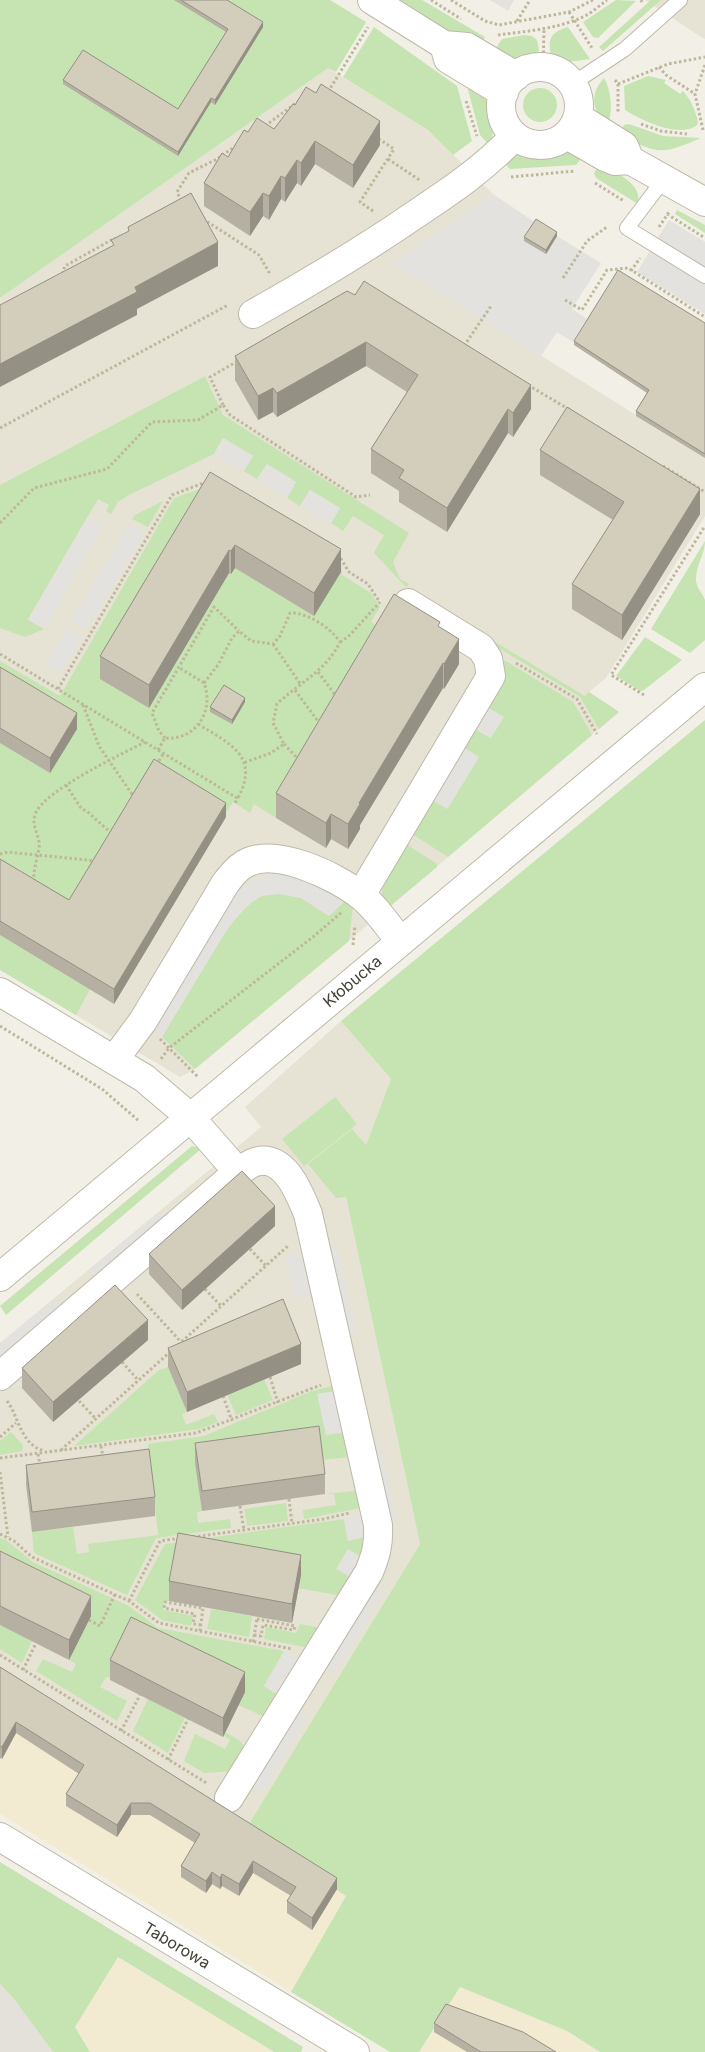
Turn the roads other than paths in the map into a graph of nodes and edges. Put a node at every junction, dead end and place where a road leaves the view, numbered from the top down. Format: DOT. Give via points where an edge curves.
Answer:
graph roads {
  1 [pos="680,0"];
  2 [pos="373,10"];
  3 [pos="572,84"];
  4 [pos="510,85"];
  5 [pos="572,126"];
  6 [pos="515,136"];
  7 [pos="664,179"];
  8 [pos="705,202"];
  9 [pos="705,276"];
  10 [pos="253,314"];
  11 [pos="386,600"];
  12 [pos="705,687"];
  13 [pos="361,895"];
  14 [pos="400,941"];
  15 [pos="0,992"];
  16 [pos="114,1060"];
  17 [pos="190,1117"];
  18 [pos="238,1172"];
  19 [pos="0,1277"];
  20 [pos="2,1386"];
  21 [pos="229,1798"];
  22 [pos="0,1837"];
  23 [pos="355,2052"];
  1 -- 3 [label="lane" via="625,49"];
  2 -- 4 [label="street" via="444,45 467,47"];
  3 -- 4 [label="street" via="554,70 543,68 528,70"];
  3 -- 5 [label="street" via="579,106"];
  4 -- 6 [label="street" via="501,106 508,129"];
  5 -- 6 [label="street" via="558,141 537,145"];
  5 -- 7 [label="street" via="624,146 630,160"];
  6 -- 10 [label="street" via="482,170 449,193 367,248"];
  7 -- 8 [label="street"];
  7 -- 9 [label="lane" via="627,228"];
  11 -- 13 [label="street" via="481,648 488,659 491,676"];
  12 -- 14 [label="street, Kłobucka"];
  13 -- 14 [label="street"];
  13 -- 16 [label="street" via="336,880 289,860 266,858 244,863 225,884 143,1021"];
  14 -- 17 [label="street, Kłobucka"];
  15 -- 16 [label="street"];
  16 -- 17 [label="street" via="144,1078"];
  17 -- 18 [label="street"];
  17 -- 19 [label="street, Kłobucka"];
  18 -- 20 [label="street"];
  18 -- 21 [label="street" via="256,1161 273,1163 287,1172 301,1195 314,1240 379,1542 369,1572"];
  22 -- 23 [label="street, Taborowa"];
}
